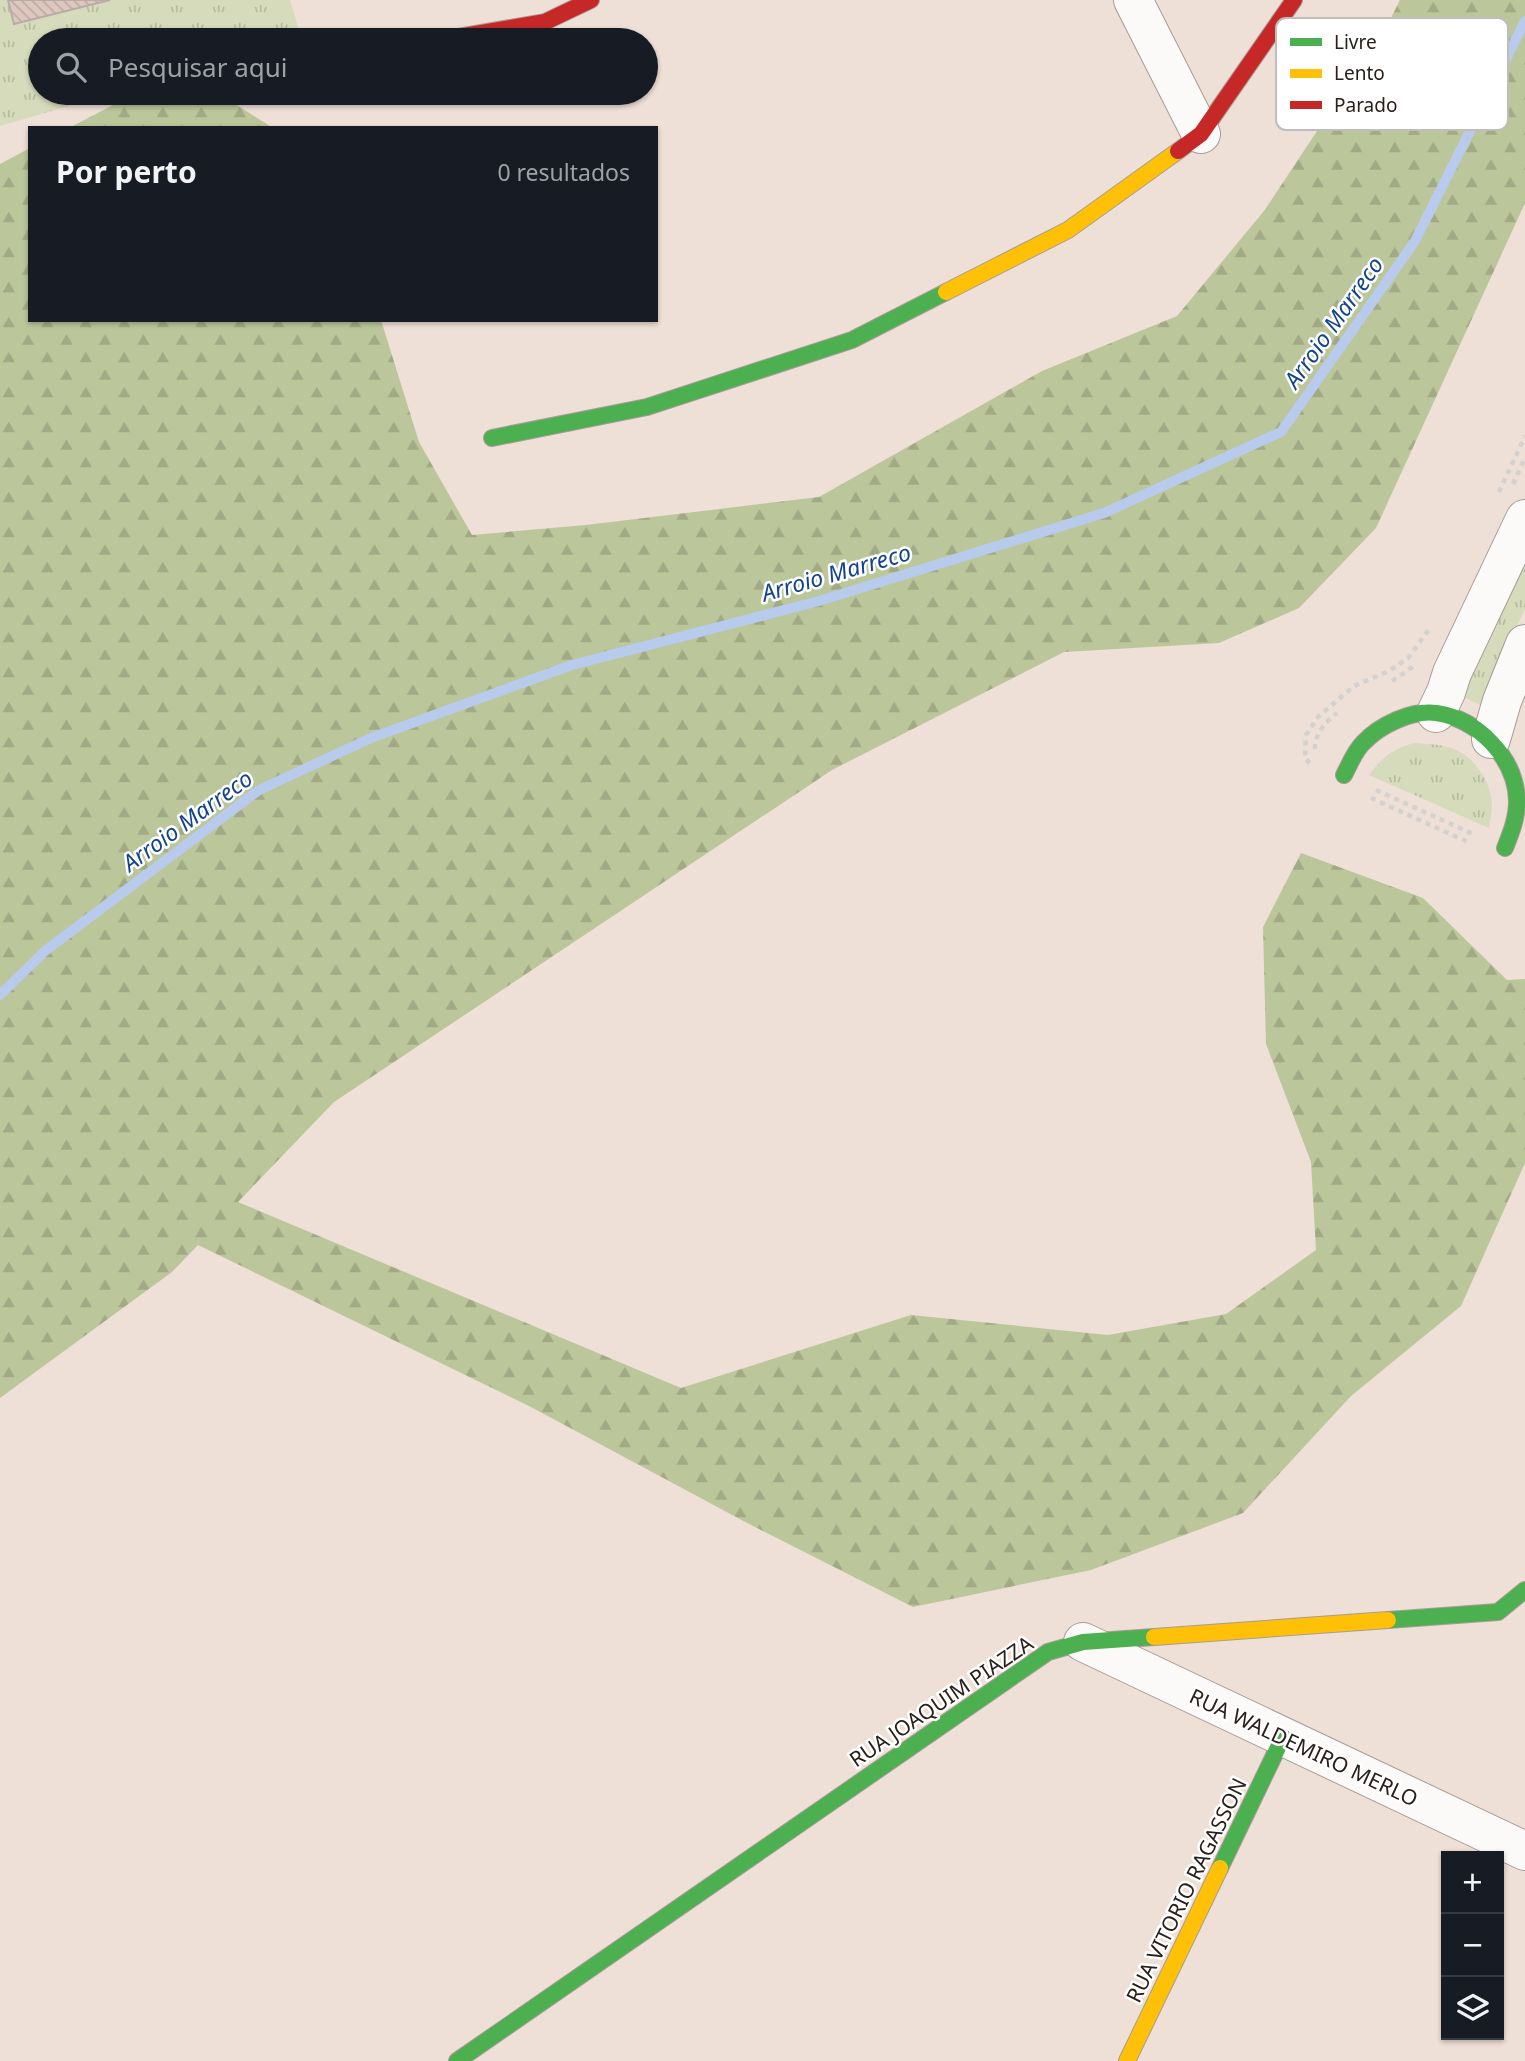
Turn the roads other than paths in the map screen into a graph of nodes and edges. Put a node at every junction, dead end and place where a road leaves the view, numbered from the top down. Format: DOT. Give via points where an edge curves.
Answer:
graph roads {
  1 [pos="591,0"];
  2 [pos="1133,0"];
  3 [pos="1294,0"];
  4 [pos="542,11"];
  5 [pos="1281,18"];
  6 [pos="1276,26"];
  7 [pos="482,28"];
  8 [pos="1200,134"];
  9 [pos="492,438"];
  10 [pos="1525,519"];
  11 [pos="1525,644"];
  12 [pos="1436,713"];
  13 [pos="1491,739"];
  14 [pos="1344,775"];
  15 [pos="1521,798"];
  16 [pos="1505,848"];
  17 [pos="1525,1590"];
  18 [pos="1083,1642"];
  19 [pos="1283,1737"];
  20 [pos="1525,1851"];
  21 [pos="1134,2059"];
  22 [pos="457,2061"];
  1 -- 4 [label="street"];
  2 -- 8 [label="street"];
  3 -- 5 [label="street"];
  4 -- 7 [label="street"];
  6 -- 8 [label="street"];
  8 -- 9 [label="street" via="1068,230 852,340 647,407"];
  10 -- 12 [label="street"];
  11 -- 13 [label="street"];
  12 -- 13 [label="street" via="1466,722"];
  12 -- 14 [label="street" via="1406,717 1378,729 1356,750"];
  13 -- 15 [label="street"];
  15 -- 16 [label="street"];
  17 -- 18 [label="street, RUA JOAQUIM PIAZZA" via="1498,1612"];
  18 -- 19 [label="street, RUA WALDEMIRO MERLO"];
  18 -- 22 [label="street, RUA JOAQUIM PIAZZA" via="1048,1652"];
  19 -- 20 [label="street, RUA WALDEMIRO MERLO"];
  19 -- 21 [label="street, RUA VITORIO RAGASSON"];
}
